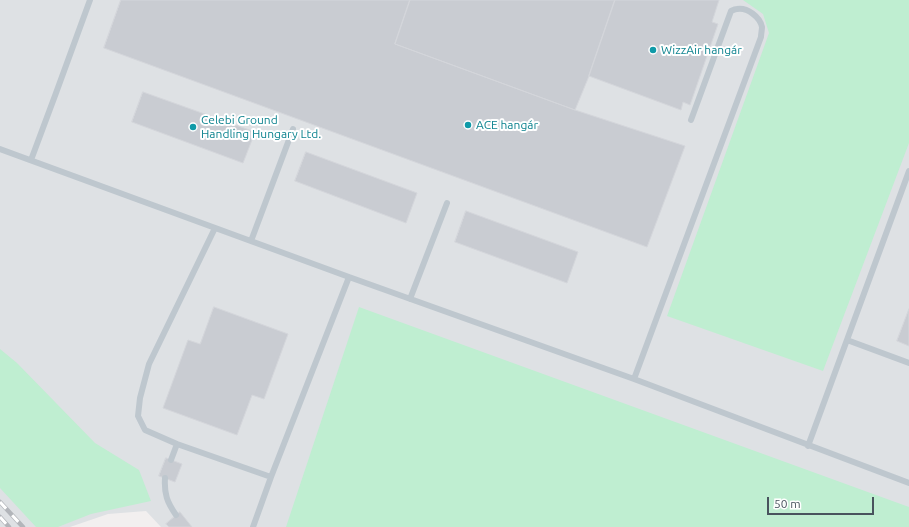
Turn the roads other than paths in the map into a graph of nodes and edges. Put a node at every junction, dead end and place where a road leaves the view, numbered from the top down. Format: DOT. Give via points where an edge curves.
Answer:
graph roads {
  1 [pos="90,0"];
  2 [pos="691,120"];
  3 [pos="293,128"];
  4 [pos="1,148"];
  5 [pos="31,160"];
  6 [pos="909,172"];
  7 [pos="447,203"];
  8 [pos="215,228"];
  9 [pos="251,241"];
  10 [pos="349,277"];
  11 [pos="410,299"];
  12 [pos="847,340"];
  13 [pos="909,363"];
  14 [pos="634,379"];
  15 [pos="177,444"];
  16 [pos="808,446"];
  17 [pos="171,460"];
  18 [pos="271,477"];
  19 [pos="165,478"];
  20 [pos="909,483"];
  21 [pos="176,515"];
  22 [pos="253,527"];
  1 -- 5 [label="lane"];
  2 -- 14 [label="lane" via="731,11 745,9 754,14 759,21 762,28 761,37"];
  3 -- 9 [label="lane"];
  4 -- 5 [label="lane"];
  5 -- 8 [label="lane"];
  6 -- 12 [label="lane"];
  7 -- 11 [label="lane"];
  8 -- 9 [label="lane"];
  8 -- 15 [label="lane" via="150,364 140,398 138,416 145,430"];
  9 -- 10 [label="lane"];
  10 -- 11 [label="lane"];
  10 -- 18 [label="lane"];
  11 -- 14 [label="lane"];
  12 -- 13 [label="lane"];
  12 -- 16 [label="lane"];
  14 -- 16 [label="lane"];
  15 -- 17 [label="lane"];
  15 -- 18 [label="lane"];
  16 -- 20 [label="lane"];
  18 -- 22 [label="lane"];
  19 -- 21 [label="lane" via="165,494"];
}
